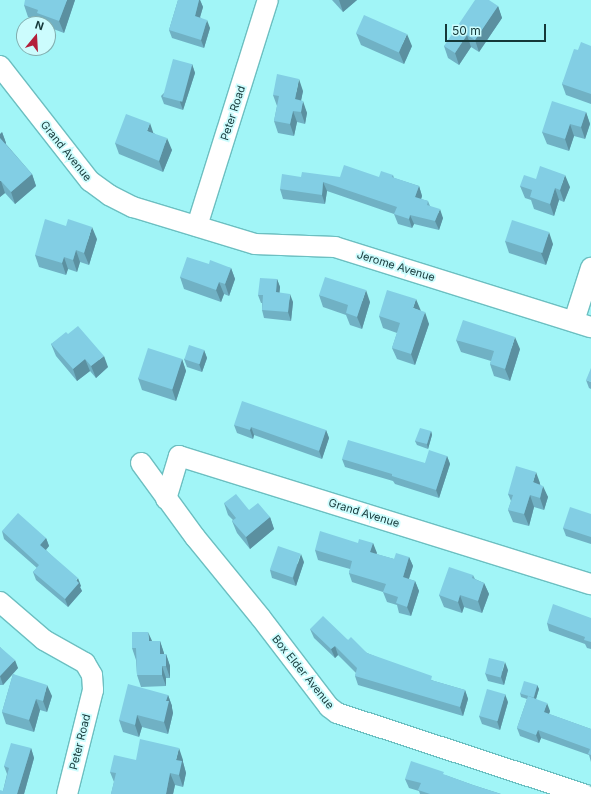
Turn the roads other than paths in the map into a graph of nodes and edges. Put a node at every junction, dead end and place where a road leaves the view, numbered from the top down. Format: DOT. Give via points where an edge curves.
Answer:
graph roads {
  1 [pos="268,0"];
  2 [pos="0,66"];
  3 [pos="197,226"];
  4 [pos="591,268"];
  5 [pos="583,324"];
  6 [pos="141,463"];
  7 [pos="166,499"];
  8 [pos="591,584"];
  9 [pos="0,602"];
  10 [pos="67,794"];
  11 [pos="584,794"];
  1 -- 3 [label="street, Peter Road"];
  2 -- 3 [label="street, Grand Avenue" via="90,182 133,207"];
  3 -- 5 [label="street, Jerome Avenue" via="255,244 335,247"];
  4 -- 5 [label="street"];
  6 -- 7 [label="street, Box Elder Avenue"];
  7 -- 8 [label="street, Grand Avenue" via="179,456"];
  7 -- 11 [label="street, Box Elder Avenue" via="329,707 337,713"];
  9 -- 10 [label="street, Peter Road" via="44,640 85,663 92,675 93,690"];
}
